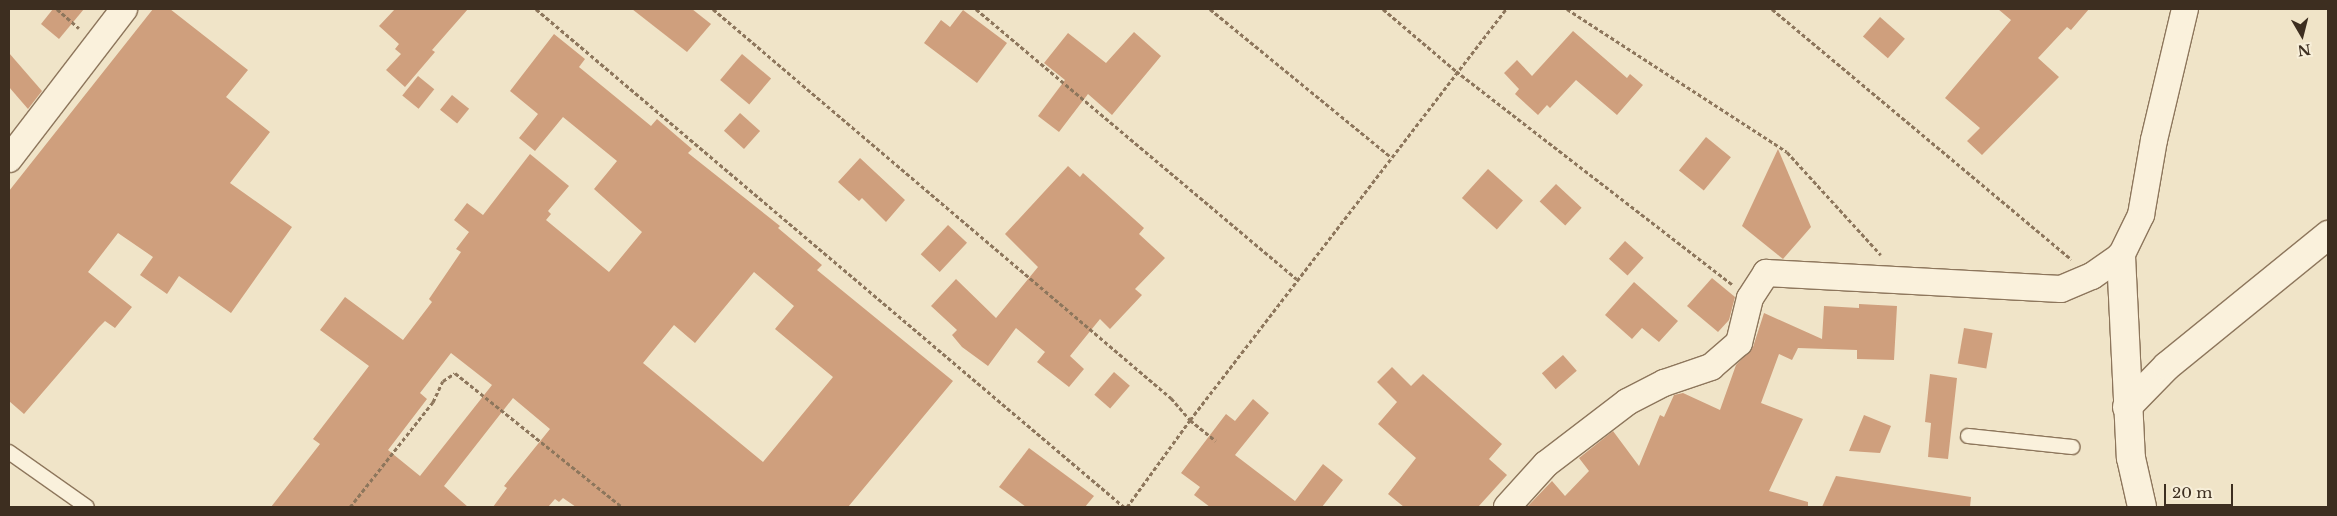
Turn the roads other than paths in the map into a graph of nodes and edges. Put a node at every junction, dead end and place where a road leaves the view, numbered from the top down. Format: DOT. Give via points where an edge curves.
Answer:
graph roads {
  1 [pos="124,9"];
  2 [pos="2185,9"];
  3 [pos="9,159"];
  4 [pos="2326,242"];
  5 [pos="2121,256"];
  6 [pos="2127,407"];
  7 [pos="1968,436"];
  8 [pos="2072,447"];
  9 [pos="9,452"];
  10 [pos="87,507"];
  11 [pos="1506,507"];
  12 [pos="2142,507"];
  1 -- 3 [label="street"];
  2 -- 5 [label="street" via="2154,140 2141,215"];
  4 -- 6 [label="street" via="2167,366"];
  5 -- 6 [label="street"];
  5 -- 11 [label="street" via="2092,276 2061,288 1766,273 1750,298 1740,343 1711,367 1664,383 1628,402 1546,464"];
  6 -- 12 [label="street" via="2131,458"];
  7 -- 8 [label="lane"];
  9 -- 10 [label="lane"];
}
